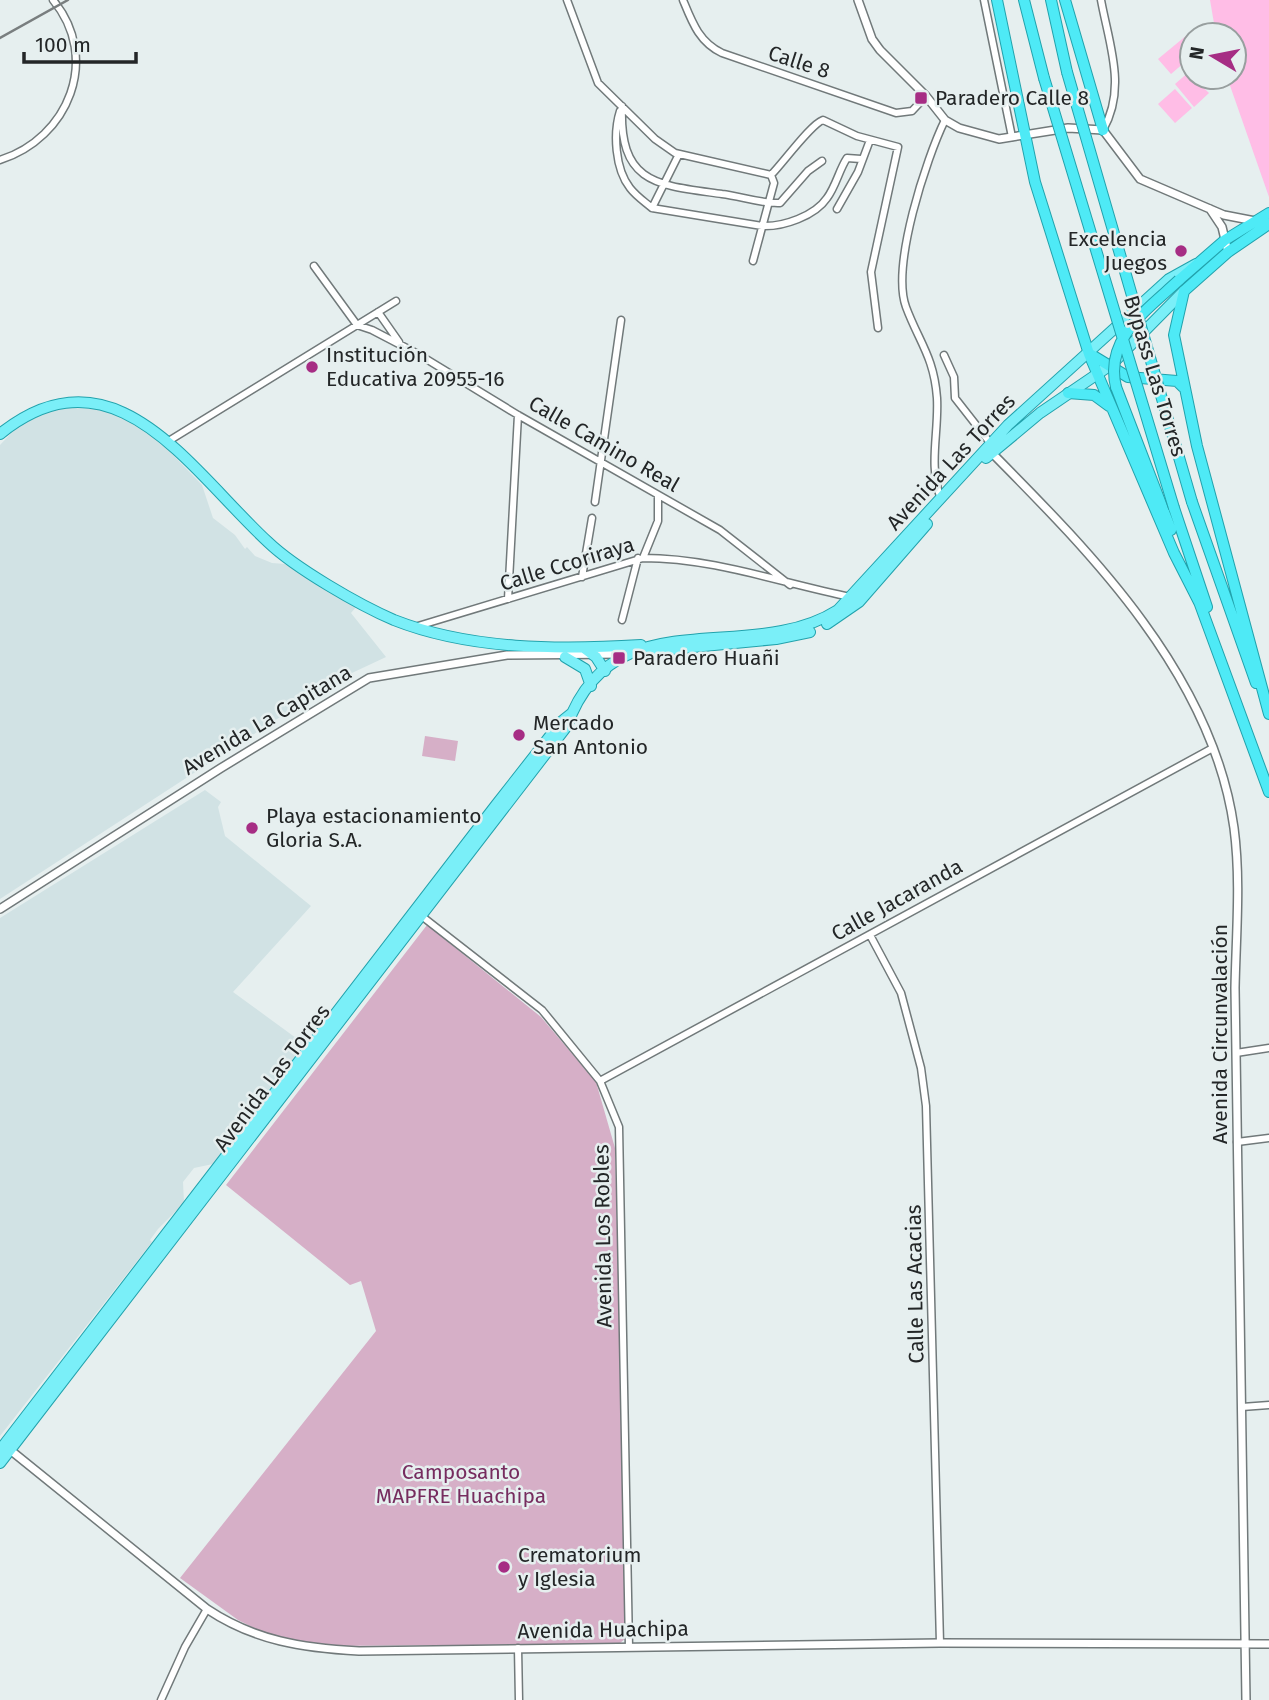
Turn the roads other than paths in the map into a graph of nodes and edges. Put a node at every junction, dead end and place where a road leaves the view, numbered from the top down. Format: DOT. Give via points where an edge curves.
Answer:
graph roads {
  1 [pos="53,0"];
  2 [pos="566,0"];
  3 [pos="683,0"];
  4 [pos="858,0"];
  5 [pos="984,0"];
  6 [pos="997,0"];
  7 [pos="1024,0"];
  8 [pos="1051,0"];
  9 [pos="1065,0"];
  10 [pos="1101,0"];
  11 [pos="926,96"];
  12 [pos="622,106"];
  13 [pos="945,120"];
  14 [pos="1103,130"];
  15 [pos="1025,136"];
  16 [pos="1012,137"];
  17 [pos="870,140"];
  18 [pos="679,154"];
  19 [pos="861,159"];
  20 [pos="0,160"];
  21 [pos="822,161"];
  22 [pos="771,175"];
  23 [pos="663,185"];
  24 [pos="769,202"];
  25 [pos="652,208"];
  26 [pos="1210,208"];
  27 [pos="838,209"];
  28 [pos="1269,213"];
  29 [pos="1262,223"];
  30 [pos="762,226"];
  31 [pos="1225,240"];
  32 [pos="1227,252"];
  33 [pos="753,261"];
  34 [pos="1196,264"];
  35 [pos="314,266"];
  36 [pos="1182,285"];
  37 [pos="396,301"];
  38 [pos="379,312"];
  39 [pos="621,320"];
  40 [pos="357,325"];
  41 [pos="878,328"];
  42 [pos="401,345"];
  43 [pos="1089,354"];
  44 [pos="944,355"];
  45 [pos="1110,365"];
  46 [pos="1097,374"];
  47 [pos="1183,387"];
  48 [pos="1068,393"];
  49 [pos="1111,408"];
  50 [pos="518,415"];
  51 [pos="0,434"];
  52 [pos="167,442"];
  53 [pos="990,448"];
  54 [pos="601,463"];
  55 [pos="658,496"];
  56 [pos="941,499"];
  57 [pos="595,502"];
  58 [pos="593,518"];
  59 [pos="640,558"];
  60 [pos="582,577"];
  61 [pos="790,585"];
  62 [pos="853,598"];
  63 [pos="508,600"];
  64 [pos="1200,604"];
  65 [pos="622,620"];
  66 [pos="416,627"];
  67 [pos="653,644"];
  68 [pos="584,647"];
  69 [pos="627,654"];
  70 [pos="565,657"];
  71 [pos="596,657"];
  72 [pos="605,671"];
  73 [pos="591,686"];
  74 [pos="1269,713"];
  75 [pos="1244,721"];
  76 [pos="1211,749"];
  77 [pos="1269,792"];
  78 [pos="0,909"];
  79 [pos="418,913"];
  80 [pos="870,935"];
  81 [pos="1269,1048"];
  82 [pos="1236,1053"];
  83 [pos="600,1081"];
  84 [pos="1269,1138"];
  85 [pos="1237,1142"];
  86 [pos="1269,1405"];
  87 [pos="1242,1407"];
  88 [pos="5,1448"];
  89 [pos="0,1463"];
  90 [pos="207,1609"];
  91 [pos="940,1643"];
  92 [pos="1245,1644"];
  93 [pos="1269,1644"];
  94 [pos="629,1647"];
  95 [pos="518,1648"];
  96 [pos="161,1700"];
  97 [pos="519,1700"];
  98 [pos="1246,1700"];
  1 -- 20 [label="street" via="73,38 73,92 43,137"];
  2 -- 12 [label="street" via="598,83"];
  3 -- 11 [label="street, Calle 8" via="695,30 722,53 896,113 912,111"];
  4 -- 11 [label="street" via="872,39"];
  5 -- 16 [label="street"];
  6 -- 15 [label="highway"];
  7 -- 75 [label="highway, Bypass Las Torres, bridge" via="1174,508"];
  8 -- 74 [label="highway, Bypass Las Torres, bridge" via="1067,72 1192,502"];
  9 -- 14 [label="highway"];
  10 -- 14 [label="street" via="1117,90"];
  11 -- 13 [label="street"];
  12 -- 18 [label="street" via="654,139"];
  12 -- 23 [label="street" via="628,156 642,174"];
  12 -- 25 [label="street" via="615,127 620,166 630,188"];
  13 -- 16 [label="street" via="982,135"];
  13 -- 56 [label="street" via="914,206 903,295 933,369 937,399 933,467"];
  14 -- 15 [label="street" via="1068,128"];
  14 -- 26 [label="street" via="1140,179"];
  15 -- 16 [label="street"];
  15 -- 43 [label="highway"];
  17 -- 19 [label="street"];
  17 -- 22 [label="street" via="823,120 816,122"];
  17 -- 41 [label="street" via="899,148 871,272"];
  18 -- 22 [label="street"];
  18 -- 23 [label="street"];
  19 -- 27 [label="street"];
  19 -- 30 [label="street" via="847,158 819,207 780,225"];
  21 -- 24 [label="street" via="785,200"];
  22 -- 24 [label="street" via="774,183"];
  23 -- 24 [label="street"];
  23 -- 25 [label="street"];
  24 -- 30 [label="street"];
  25 -- 30 [label="street"];
  26 -- 29 [label="street"];
  26 -- 31 [label="street" via="1223,227"];
  28 -- 29 [label="highway, Avenida Las Torres"];
  29 -- 31 [label="highway, Avenida Las Torres"];
  29 -- 32 [label="highway, Avenida Las Torres"];
  30 -- 33 [label="street"];
  31 -- 32 [label="street"];
  31 -- 34 [label="highway, Avenida Las Torres"];
  32 -- 36 [label="highway, Avenida Las Torres"];
  34 -- 36 [label="highway"];
  34 -- 43 [label="main road, Avenida Las Torres" via="1170,279"];
  35 -- 40 [label="street"];
  36 -- 45 [label="main road, Avenida Las Torres"];
  36 -- 47 [label="highway" via="1174,335"];
  36 -- 64 [label="highway, bridge" via="1138,317 1123,335 1114,364 1116,387"];
  37 -- 38 [label="street"];
  38 -- 40 [label="street"];
  38 -- 42 [label="street"];
  39 -- 54 [label="street"];
  40 -- 42 [label="street, Calle Camino Real"];
  40 -- 52 [label="street"];
  42 -- 50 [label="street, Calle Camino Real"];
  43 -- 45 [label="highway"];
  43 -- 46 [label="highway"];
  43 -- 53 [label="main road, Avenida Las Torres"];
  44 -- 53 [label="street" via="954,377 955,398"];
  45 -- 46 [label="main road, Avenida Las Torres"];
  45 -- 47 [label="highway" via="1128,377 1177,381"];
  46 -- 48 [label="main road, Avenida Las Torres"];
  46 -- 49 [label="highway"];
  47 -- 74 [label="highway"];
  48 -- 49 [label="highway" via="1094,396"];
  48 -- 53 [label="main road, Avenida Las Torres"];
  49 -- 64 [label="highway"];
  50 -- 54 [label="street, Calle Camino Real"];
  50 -- 63 [label="street"];
  51 -- 52 [label="main road" via="49,404 72,400 110,407 142,421"];
  52 -- 66 [label="main road" via="270,544 325,582"];
  53 -- 56 [label="main road, Avenida Las Torres"];
  53 -- 69 [label="main road, Avenida Las Torres" via="873,587 830,623 785,638"];
  53 -- 76 [label="street, Avenida Circunvalación" via="1162,648"];
  54 -- 55 [label="street, Calle Camino Real"];
  54 -- 57 [label="street"];
  55 -- 59 [label="street" via="658,521"];
  55 -- 61 [label="street, Calle Camino Real" via="720,530"];
  56 -- 62 [label="main road, Avenida Las Torres"];
  58 -- 60 [label="street"];
  59 -- 60 [label="street, Calle Ccoriraya"];
  59 -- 61 [label="street, Calle Ccoriraya" via="695,560"];
  59 -- 65 [label="street"];
  60 -- 63 [label="street, Calle Ccoriraya"];
  61 -- 62 [label="street, Calle Ccoriraya"];
  62 -- 67 [label="main road, Avenida Las Torres" via="824,619 797,629"];
  63 -- 66 [label="street, Calle Ccoriraya"];
  64 -- 75 [label="highway"];
  66 -- 68 [label="main road" via="523,646"];
  67 -- 68 [label="main road"];
  67 -- 69 [label="main road, Avenida Las Torres"];
  68 -- 71 [label="main road"];
  69 -- 71 [label="street, Avenida La Capitana"];
  69 -- 72 [label="main road, Avenida Las Torres"];
  70 -- 71 [label="street, Avenida La Capitana"];
  70 -- 73 [label="main road" via="585,670"];
  70 -- 78 [label="street, Avenida La Capitana" via="507,655 369,678"];
  71 -- 72 [label="main road"];
  72 -- 73 [label="main road, Avenida Las Torres"];
  73 -- 79 [label="main road, Avenida Las Torres"];
  75 -- 77 [label="highway"];
  76 -- 80 [label="street, Calle Jacaranda"];
  76 -- 82 [label="street, Avenida Circunvalación" via="1227,794 1236,840"];
  79 -- 83 [label="street, Avenida Los Robles" via="542,1010"];
  79 -- 88 [label="main road, Avenida Las Torres"];
  80 -- 83 [label="street, Calle Jacaranda"];
  80 -- 91 [label="street, Calle Las Acacias" via="901,993 926,1106"];
  81 -- 82 [label="street"];
  82 -- 85 [label="street, Avenida Circunvalación"];
  83 -- 94 [label="street, Avenida Los Robles" via="619,1127"];
  84 -- 85 [label="street"];
  85 -- 87 [label="street, Avenida Circunvalación"];
  86 -- 87 [label="street"];
  87 -- 92 [label="street, Avenida Circunvalación"];
  88 -- 89 [label="main road, Avenida Las Torres"];
  88 -- 90 [label="street, Avenida Huachipa"];
  90 -- 95 [label="street, Avenida Huachipa" via="234,1627 271,1641 316,1649"];
  90 -- 96 [label="street"];
  91 -- 92 [label="street, Avenida Huachipa"];
  91 -- 94 [label="street, Avenida Huachipa"];
  92 -- 93 [label="street, Avenida Huachipa"];
  92 -- 98 [label="street, Avenida Circunvalación"];
  94 -- 95 [label="street, Avenida Huachipa"];
  95 -- 97 [label="street"];
}
